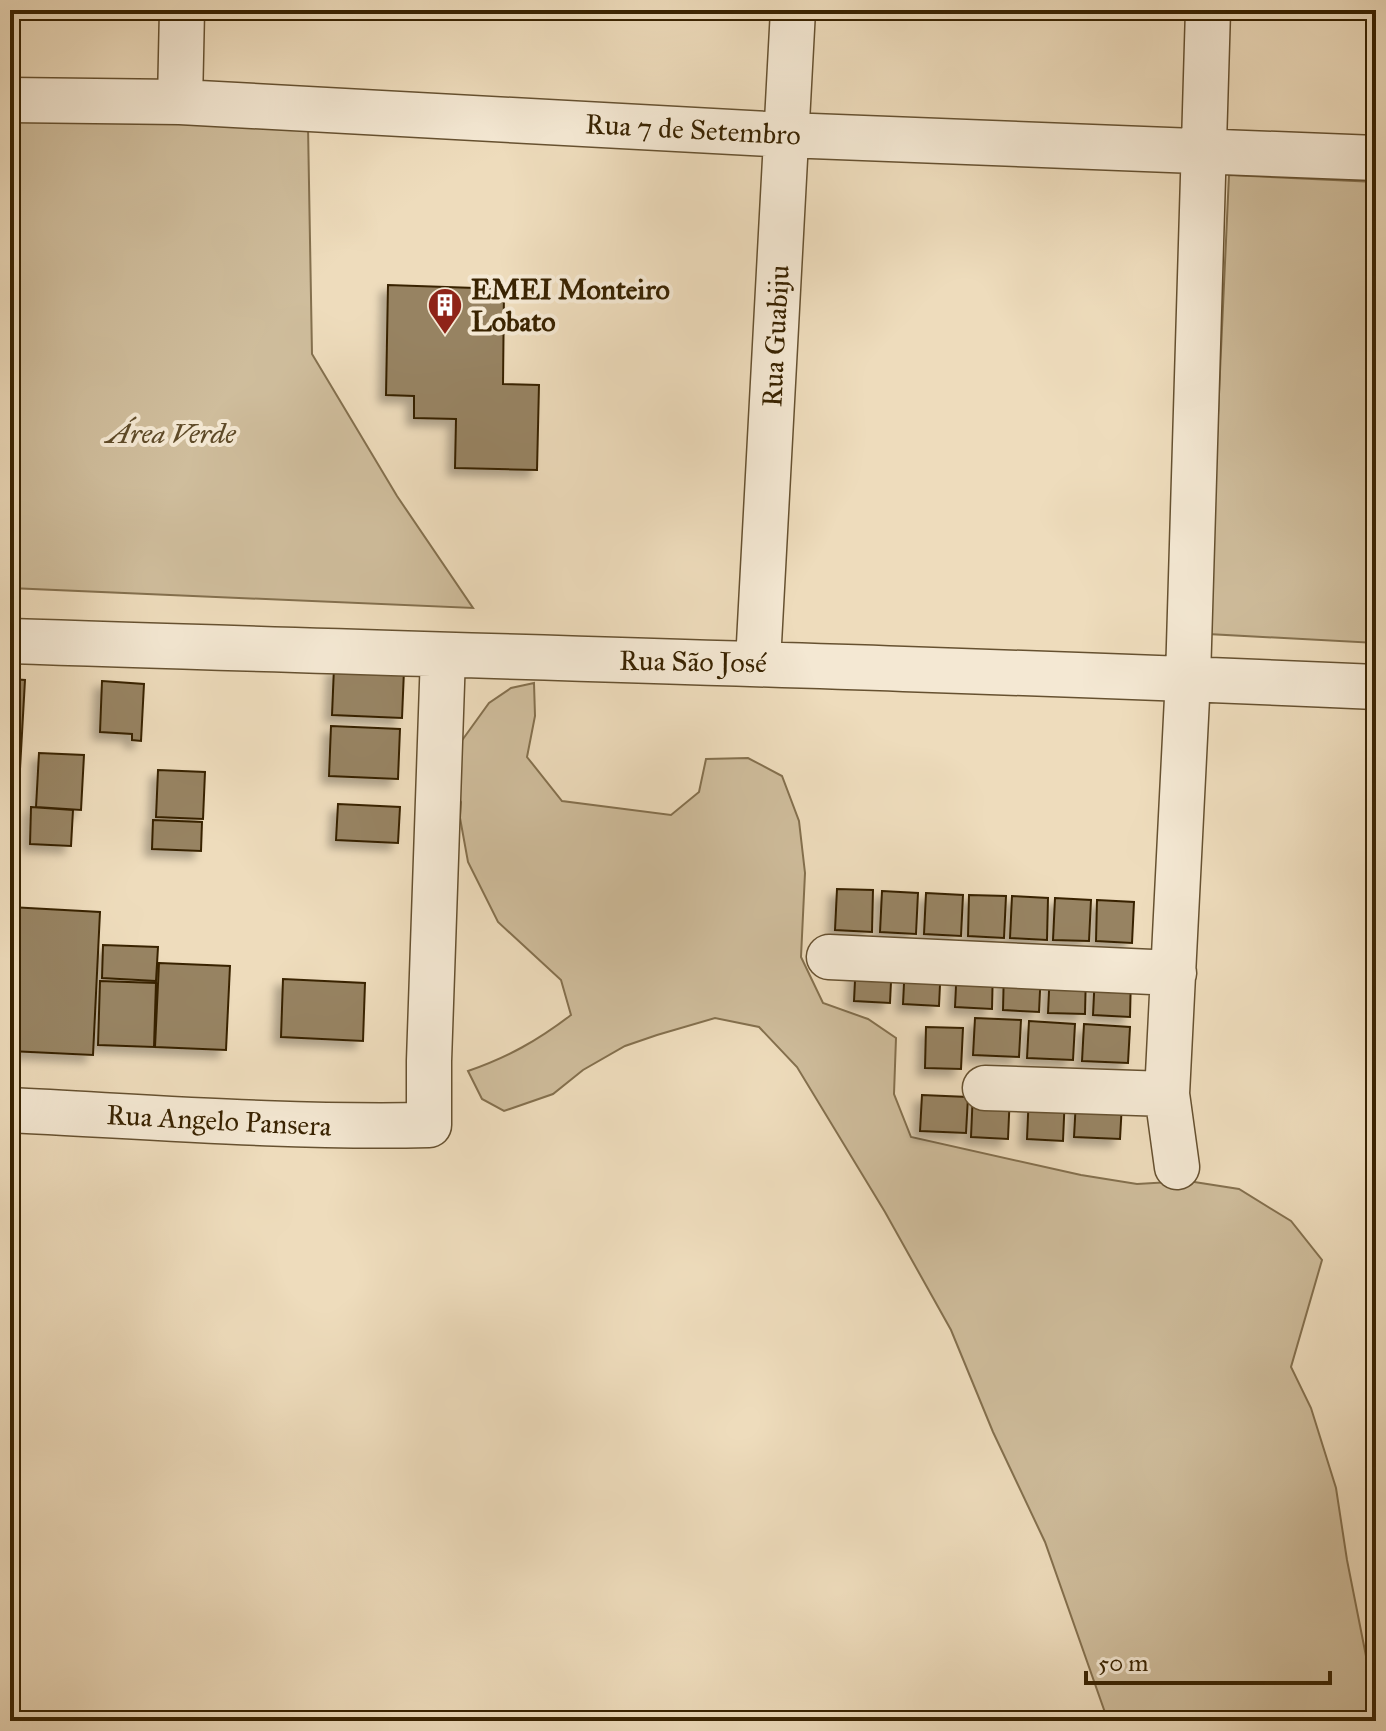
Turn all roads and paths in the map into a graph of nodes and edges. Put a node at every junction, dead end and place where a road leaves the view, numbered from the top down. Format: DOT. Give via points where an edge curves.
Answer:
graph roads {
  1 [pos="182,10"];
  2 [pos="793,10"];
  3 [pos="1208,10"];
  4 [pos="10,100"];
  5 [pos="180,102"];
  6 [pos="786,135"];
  7 [pos="1204,151"];
  8 [pos="1376,158"];
  9 [pos="10,641"];
  10 [pos="443,655"];
  11 [pos="758,662"];
  12 [pos="1188,678"];
  13 [pos="1376,687"];
  14 [pos="829,957"];
  15 [pos="1174,973"];
  16 [pos="985,1088"];
  17 [pos="1167,1094"];
  18 [pos="10,1110"];
  19 [pos="1177,1167"];
  1 -- 5 [label="street"];
  2 -- 6 [label="street, Rua Guabiju"];
  3 -- 7 [label="street"];
  4 -- 5 [label="street, Rua 7 de Setembro"];
  5 -- 6 [label="street, Rua 7 de Setembro"];
  6 -- 7 [label="street, Rua 7 de Setembro"];
  6 -- 11 [label="street, Rua Guabiju"];
  7 -- 8 [label="street, Rua 7 de Setembro"];
  7 -- 12 [label="street"];
  9 -- 10 [label="street, Rua São José"];
  10 -- 11 [label="street, Rua São José"];
  10 -- 18 [label="street, Rua Angelo Pansera" via="429,1125 355,1127"];
  11 -- 12 [label="street, Rua São José"];
  12 -- 13 [label="street, Rua São José"];
  12 -- 15 [label="street"];
  14 -- 15 [label="street"];
  15 -- 17 [label="street"];
  16 -- 17 [label="street"];
  17 -- 19 [label="street"];
}
